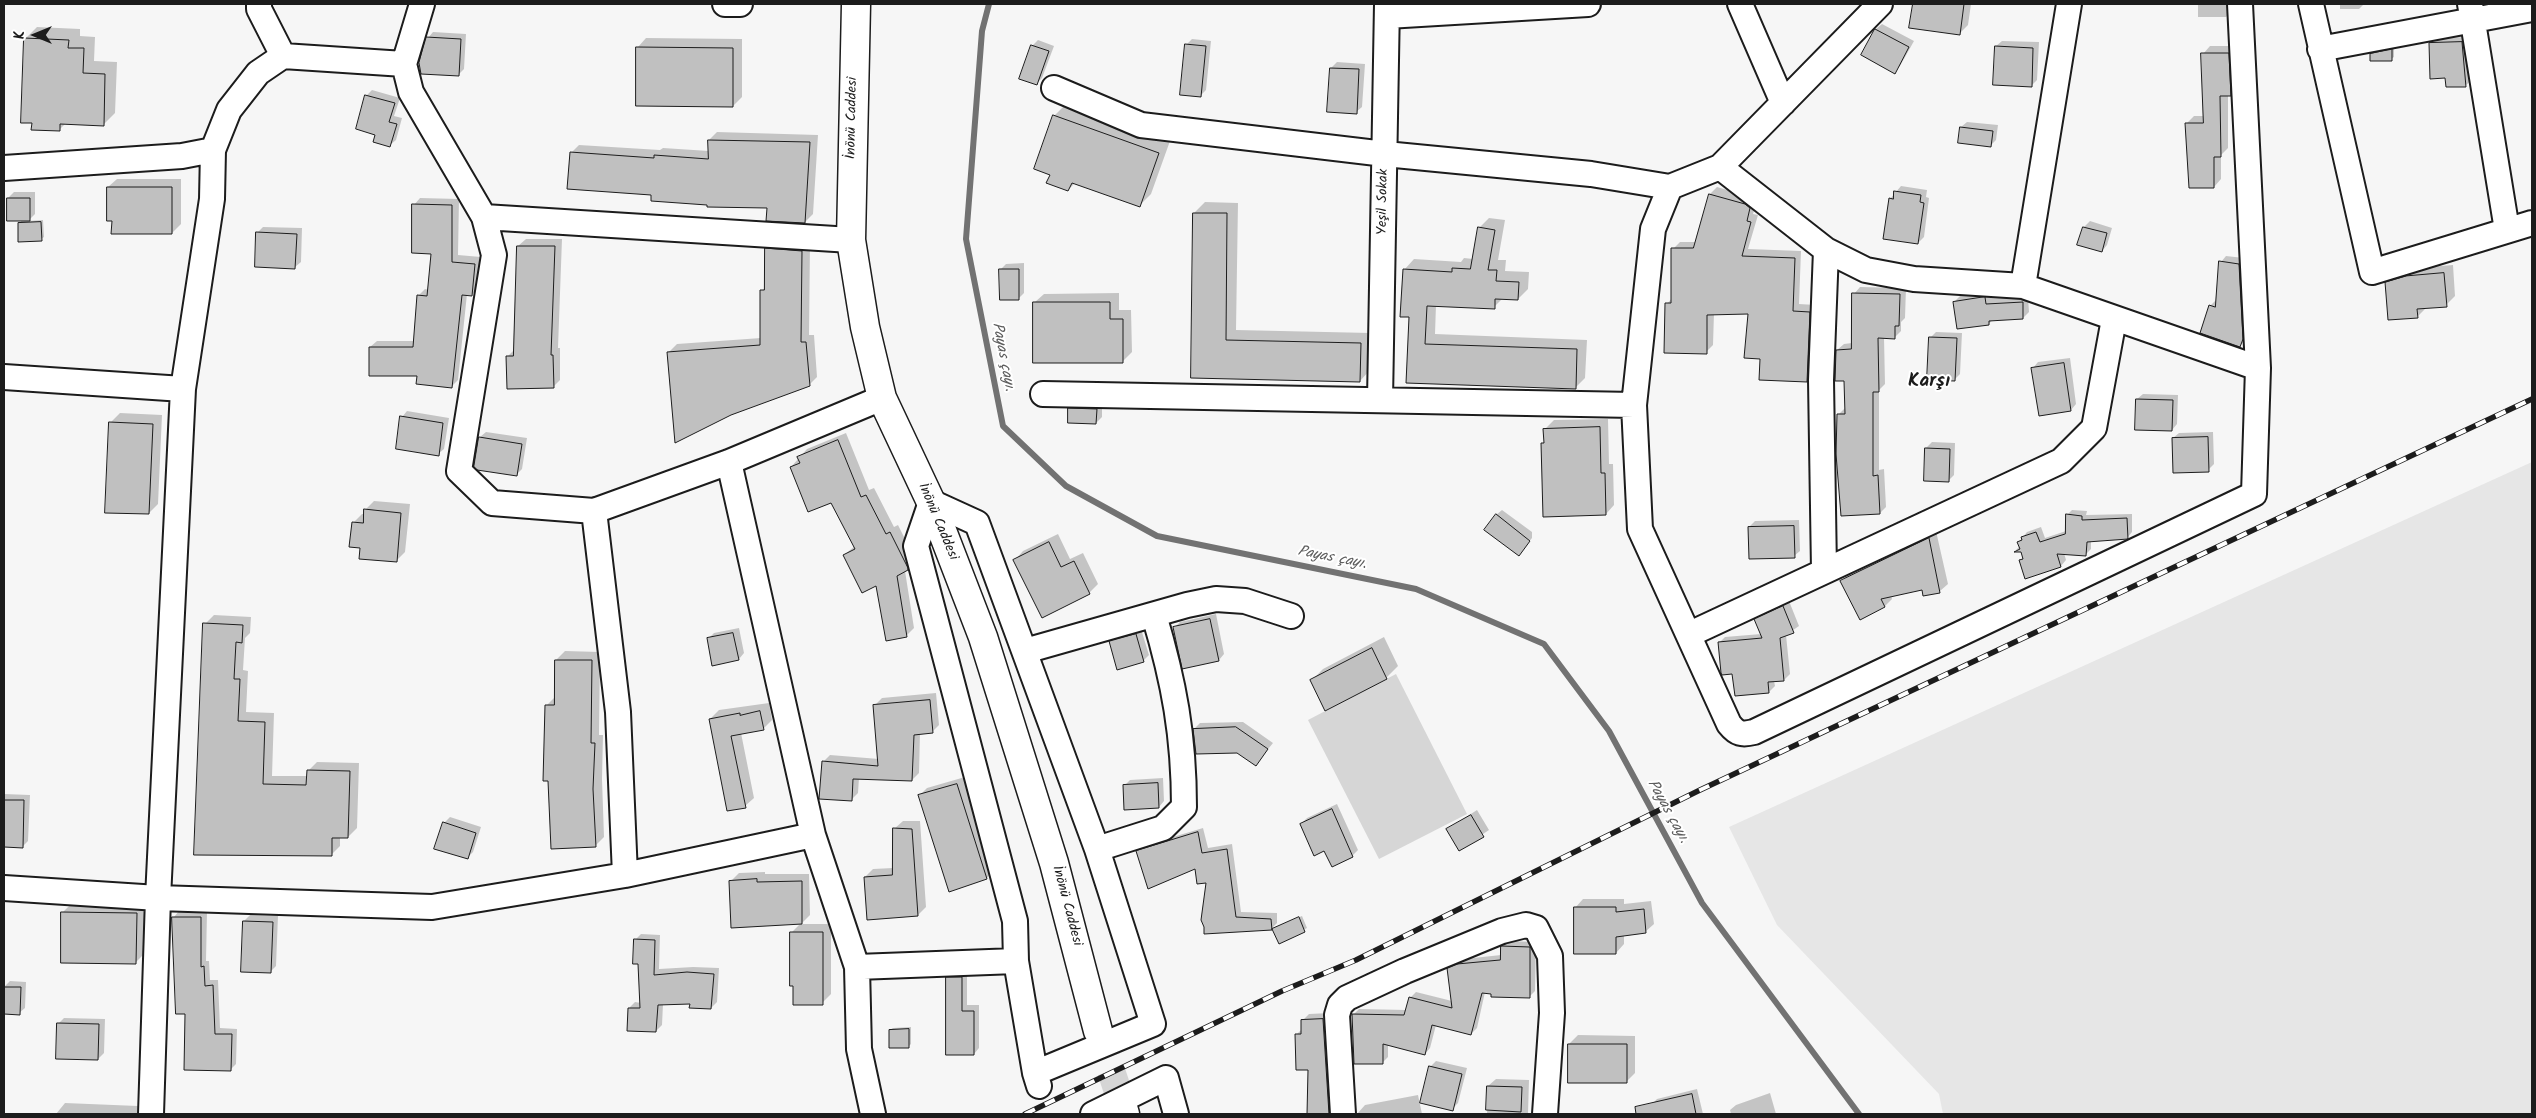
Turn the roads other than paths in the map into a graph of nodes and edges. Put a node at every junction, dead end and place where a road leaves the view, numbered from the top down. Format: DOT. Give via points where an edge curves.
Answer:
graph roads {
  1 [pos="259,4"];
  2 [pos="422,4"];
  3 [pos="725,4"];
  4 [pos="740,4"];
  5 [pos="856,4"];
  6 [pos="1588,4"];
  7 [pos="1740,4"];
  8 [pos="1880,4"];
  9 [pos="2069,4"];
  10 [pos="2240,4"];
  11 [pos="2311,4"];
  12 [pos="2532,9"];
  13 [pos="1387,10"];
  14 [pos="2472,13"];
  15 [pos="2320,49"];
  16 [pos="283,56"];
  17 [pos="404,64"];
  18 [pos="1054,88"];
  19 [pos="1783,103"];
  20 [pos="213,150"];
  21 [pos="1385,154"];
  22 [pos="1720,167"];
  23 [pos="4,168"];
  24 [pos="1670,187"];
  25 [pos="484,217"];
  26 [pos="2532,222"];
  27 [pos="2507,230"];
  28 [pos="850,240"];
  29 [pos="1826,250"];
  30 [pos="2023,286"];
  31 [pos="2114,319"];
  32 [pos="2258,368"];
  33 [pos="4,377"];
  34 [pos="184,389"];
  35 [pos="1043,394"];
  36 [pos="882,398"];
  37 [pos="1380,400"];
  38 [pos="1634,405"];
  39 [pos="729,462"];
  40 [pos="931,502"];
  41 [pos="594,511"];
  42 [pos="1824,571"];
  43 [pos="1154,614"];
  44 [pos="1291,616"];
  45 [pos="1690,634"];
  46 [pos="1026,651"];
  47 [pos="813,835"];
  48 [pos="1097,849"];
  49 [pos="625,875"];
  50 [pos="4,888"];
  51 [pos="158,898"];
  52 [pos="1016,961"];
  53 [pos="857,967"];
  54 [pos="1098,1031"];
  55 [pos="151,1114"];
  56 [pos="873,1114"];
  57 [pos="1093,1114"];
  58 [pos="1176,1114"];
  59 [pos="1343,1114"];
  60 [pos="1545,1114"];
  1 -- 16 [label="street"];
  2 -- 17 [label="street"];
  3 -- 4 [label="street"];
  5 -- 28 [label="main road, İnönü Caddesi"];
  6 -- 13 [label="street"];
  7 -- 19 [label="street"];
  8 -- 19 [label="street"];
  9 -- 30 [label="street"];
  10 -- 32 [label="street"];
  11 -- 15 [label="street"];
  12 -- 14 [label="street"];
  13 -- 21 [label="street, Yeşil Sokak"];
  14 -- 15 [label="street"];
  14 -- 27 [label="street"];
  15 -- 27 [label="street" via="2372,272"];
  16 -- 17 [label="street"];
  16 -- 20 [label="street" via="258,73 229,110"];
  17 -- 25 [label="street" via="411,92"];
  18 -- 21 [label="street" via="1142,125"];
  19 -- 22 [label="street"];
  20 -- 23 [label="street" via="182,156"];
  20 -- 34 [label="street" via="212,199"];
  21 -- 24 [label="street" via="1591,174"];
  21 -- 37 [label="street, Yeşil Sokak"];
  22 -- 24 [label="street"];
  22 -- 29 [label="street"];
  24 -- 38 [label="street" via="1652,229"];
  25 -- 28 [label="street"];
  25 -- 41 [label="street" via="494,255 459,471 492,503"];
  26 -- 27 [label="street"];
  28 -- 36 [label="main road, İnönü Caddesi" via="865,327"];
  29 -- 30 [label="street" via="1866,270 1914,279"];
  29 -- 42 [label="street" via="1821,380"];
  30 -- 31 [label="street"];
  31 -- 32 [label="street"];
  31 -- 42 [label="street" via="2094,428 2061,461"];
  32 -- 45 [label="street" via="2254,494 1754,732 1735,732 1729,724"];
  33 -- 34 [label="street"];
  34 -- 51 [label="street"];
  35 -- 37 [label="street"];
  36 -- 39 [label="street"];
  36 -- 40 [label="main road, İnönü Caddesi"];
  37 -- 38 [label="street"];
  38 -- 45 [label="street" via="1640,529"];
  39 -- 41 [label="street"];
  39 -- 47 [label="street"];
  40 -- 46 [label="street" via="977,523"];
  40 -- 52 [label="street" via="916,546 1015,921"];
  40 -- 54 [label="main road, İnönü Caddesi" via="983,637 1054,863"];
  41 -- 49 [label="street" via="618,712"];
  42 -- 45 [label="street"];
  43 -- 44 [label="street" via="1201,602 1230,599 1260,604"];
  43 -- 46 [label="street"];
  43 -- 48 [label="street" via="1179,714 1184,807 1163,828"];
  46 -- 48 [label="street"];
  47 -- 49 [label="street"];
  47 -- 53 [label="street"];
  48 -- 52 [label="street" via="1152,1024 1037,1079"];
  49 -- 51 [label="street" via="432,907"];
  50 -- 51 [label="street"];
  51 -- 55 [label="street"];
  52 -- 53 [label="street"];
  53 -- 56 [label="street" via="860,1049"];
  57 -- 58 [label="street" via="1166,1078"];
  59 -- 60 [label="street" via="1337,1015 1344,1001 1405,971 1502,931 1526,925 1536,928 1550,956 1552,1013"];
}
